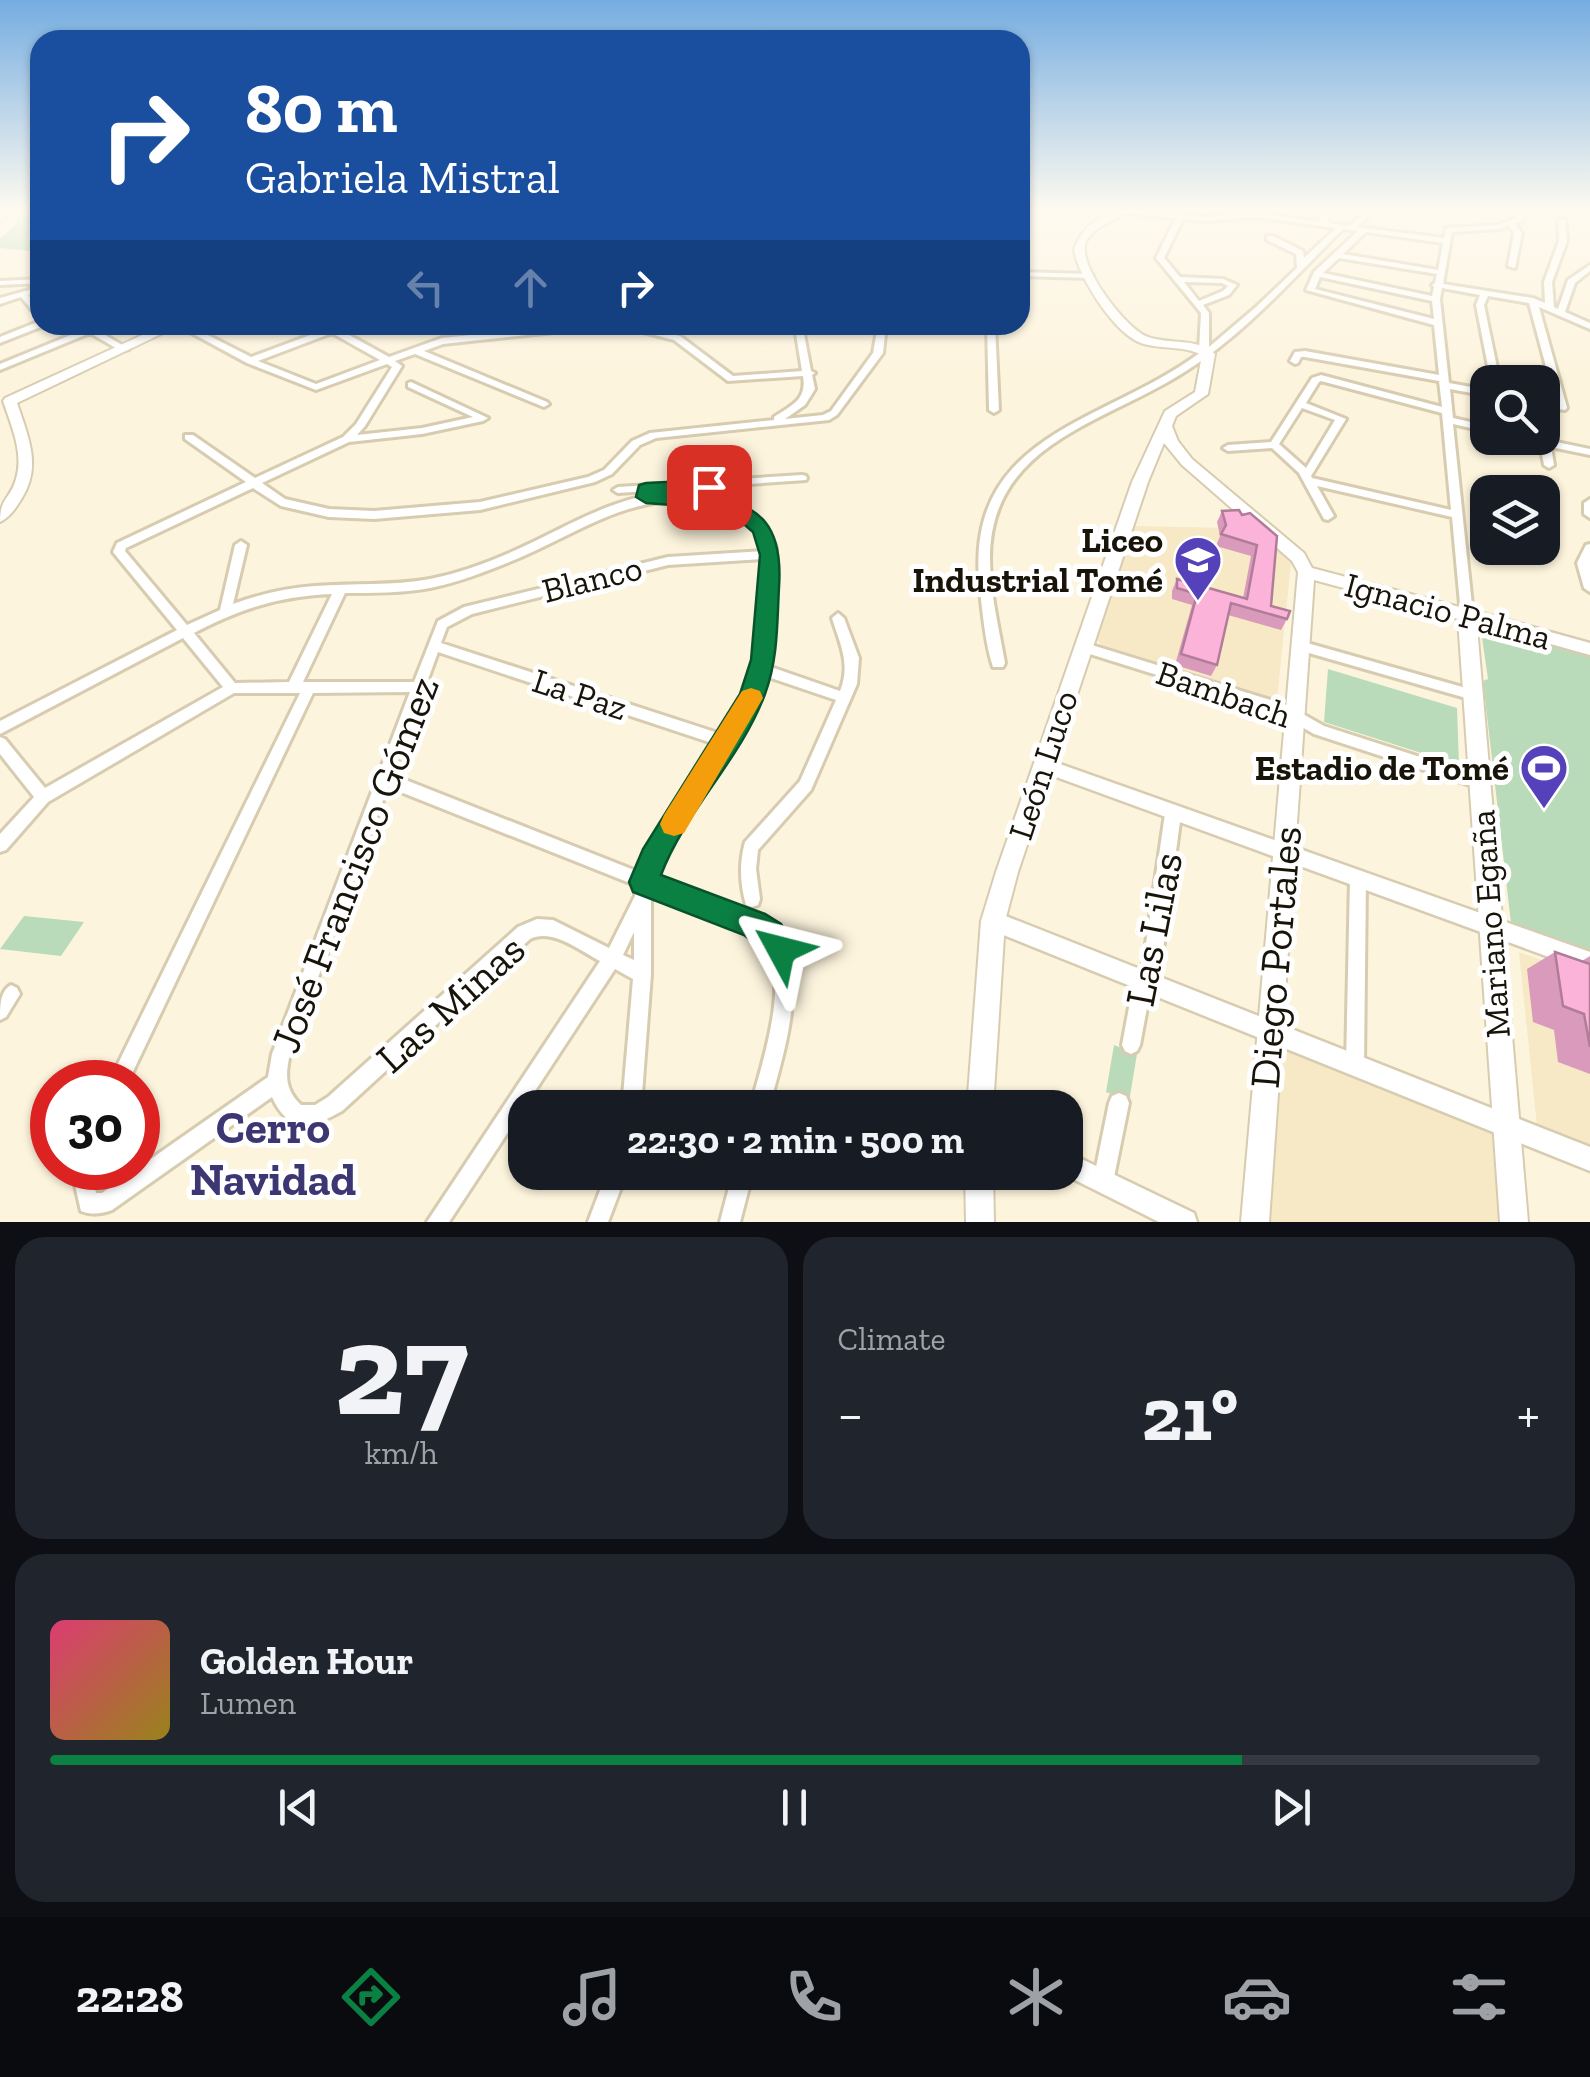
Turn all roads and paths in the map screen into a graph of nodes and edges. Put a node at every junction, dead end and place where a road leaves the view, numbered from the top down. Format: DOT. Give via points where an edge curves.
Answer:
graph roads {
  1 [pos="1085,267"];
  2 [pos="1168,267"];
  3 [pos="1324,267"];
  4 [pos="1406,267"];
  5 [pos="1439,267"];
  6 [pos="1554,267"];
  7 [pos="1589,267"];
  8 [pos="1301,268"];
  9 [pos="1438,272"];
  10 [pos="1030,274"];
  11 [pos="1317,274"];
  12 [pos="1089,276"];
  13 [pos="1176,279"];
  14 [pos="1,280"];
  15 [pos="30,281"];
  16 [pos="1436,284"];
  17 [pos="1485,292"];
  18 [pos="30,293"];
  19 [pos="22,295"];
  20 [pos="1436,300"];
  21 [pos="0,301"];
  22 [pos="1533,301"];
  23 [pos="30,303"];
  24 [pos="1199,304"];
  25 [pos="1550,306"];
  26 [pos="1561,311"];
  27 [pos="1438,322"];
  28 [pos="1590,326"];
  29 [pos="30,327"];
  30 [pos="68,335"];
  31 [pos="100,335"];
  32 [pos="155,335"];
  33 [pos="198,335"];
  34 [pos="319,335"];
  35 [pos="352,335"];
  36 [pos="497,335"];
  37 [pos="665,335"];
  38 [pos="798,335"];
  39 [pos="881,335"];
  40 [pos="991,335"];
  41 [pos="4,336"];
  42 [pos="124,348"];
  43 [pos="414,350"];
  44 [pos="1206,351"];
  45 [pos="1295,360"];
  46 [pos="250,361"];
  47 [pos="390,361"];
  48 [pos="1492,365"];
  49 [pos="1550,365"];
  50 [pos="0,367"];
  51 [pos="810,373"];
  52 [pos="1444,382"];
  53 [pos="411,385"];
  54 [pos="1470,388"];
  55 [pos="5,398"];
  56 [pos="544,404"];
  57 [pos="1300,404"];
  58 [pos="994,410"];
  59 [pos="1447,412"];
  60 [pos="771,422"];
  61 [pos="1470,422"];
  62 [pos="1166,428"];
  63 [pos="189,437"];
  64 [pos="347,439"];
  65 [pos="1274,445"];
  66 [pos="1560,445"];
  67 [pos="1228,448"];
  68 [pos="1590,452"];
  69 [pos="1547,455"];
  70 [pos="1181,456"];
  71 [pos="1549,465"];
  72 [pos="1147,469"];
  73 [pos="601,476"];
  74 [pos="802,478"];
  75 [pos="1308,478"];
  76 [pos="251,484"];
  77 [pos="618,490"];
  78 [pos="646,493"];
  79 [pos="630,501"];
  80 [pos="1590,503"];
  81 [pos="1590,514"];
  82 [pos="1457,515"];
  83 [pos="1328,516"];
  84 [pos="0,517"];
  85 [pos="241,545"];
  86 [pos="1590,548"];
  87 [pos="770,555"];
  88 [pos="1306,572"];
  89 [pos="1590,588"];
  90 [pos="340,592"];
  91 [pos="224,613"];
  92 [pos="1467,615"];
  93 [pos="838,618"];
  94 [pos="186,632"];
  95 [pos="436,646"];
  96 [pos="1300,646"];
  97 [pos="1082,647"];
  98 [pos="1590,650"];
  99 [pos="998,663"];
  100 [pos="762,669"];
  101 [pos="420,687"];
  102 [pos="232,688"];
  103 [pos="302,688"];
  104 [pos="1473,696"];
  105 [pos="844,698"];
  106 [pos="1294,716"];
  107 [pos="0,728"];
  108 [pos="0,742"];
  109 [pos="724,742"];
  110 [pos="1043,765"];
  111 [pos="385,779"];
  112 [pos="1480,782"];
  113 [pos="43,796"];
  114 [pos="1173,814"];
  115 [pos="0,845"];
  116 [pos="1284,852"];
  117 [pos="1358,879"];
  118 [pos="643,889"];
  119 [pos="752,899"];
  120 [pos="993,920"];
  121 [pos="1490,926"];
  122 [pos="612,959"];
  123 [pos="1590,962"];
  124 [pos="642,974"];
  125 [pos="1148,983"];
  126 [pos="10,994"];
  127 [pos="0,1011"];
  128 [pos="1268,1031"];
  129 [pos="1131,1045"];
  130 [pos="128,1060"];
  131 [pos="1355,1066"];
  132 [pos="276,1083"];
  133 [pos="633,1090"];
  134 [pos="763,1090"];
  135 [pos="981,1090"];
  136 [pos="1118,1103"];
  137 [pos="1504,1125"];
  138 [pos="1590,1159"];
  139 [pos="160,1166"];
  140 [pos="1083,1172"];
  141 [pos="1103,1182"];
  142 [pos="87,1190"];
  143 [pos="127,1190"];
  144 [pos="610,1190"];
  145 [pos="738,1190"];
  146 [pos="979,1190"];
  147 [pos="437,1222"];
  148 [pos="598,1222"];
  149 [pos="730,1222"];
  150 [pos="980,1222"];
  151 [pos="1184,1222"];
  152 [pos="1255,1222"];
  153 [pos="1514,1222"];
  1 -- 12 [label="main road"];
  2 -- 13 [label="street"];
  3 -- 11 [label="street"];
  4 -- 9 [label="street"];
  5 -- 9 [label="street, Mariano Egaña"];
  6 -- 25 [label="street"];
  7 -- 26 [label="street" via="1570,282"];
  8 -- 44 [label="street"];
  9 -- 16 [label="street, Mariano Egaña"];
  10 -- 12 [label="street"];
  11 -- 20 [label="street"];
  11 -- 27 [label="street" via="1310,291"];
  12 -- 44 [label="main road" via="1134,336"];
  13 -- 24 [label="street"];
  13 -- 24 [label="street" via="1233,286"];
  14 -- 15 [label="street"];
  16 -- 17 [label="street"];
  16 -- 20 [label="street, Mariano Egaña"];
  17 -- 22 [label="street"];
  17 -- 48 [label="street" via="1480,308"];
  18 -- 19 [label="street"];
  19 -- 21 [label="street"];
  19 -- 23 [label="street"];
  20 -- 27 [label="street, Mariano Egaña"];
  22 -- 25 [label="street"];
  22 -- 49 [label="street"];
  24 -- 44 [label="street" via="1207,320"];
  25 -- 26 [label="street"];
  26 -- 28 [label="street"];
  27 -- 52 [label="street, Mariano Egaña"];
  29 -- 41 [label="street"];
  30 -- 50 [label="street"];
  31 -- 42 [label="street"];
  32 -- 42 [label="main road"];
  33 -- 46 [label="street"];
  34 -- 46 [label="street"];
  35 -- 47 [label="street"];
  36 -- 43 [label="street"];
  37 -- 51 [label="street" via="731,379"];
  38 -- 51 [label="street"];
  39 -- 60 [label="street" via="878,353 832,415"];
  40 -- 58 [label="street"];
  42 -- 55 [label="main road"];
  43 -- 47 [label="street"];
  43 -- 56 [label="street"];
  44 -- 62 [label="main road" via="1210,362 1201,394 1173,410"];
  44 -- 99 [label="street" via="1165,380 1058,434 1019,466 987,525 984,563"];
  45 -- 52 [label="street" via="1305,354"];
  46 -- 47 [label="street" via="316,387"];
  47 -- 64 [label="street" via="396,369"];
  51 -- 60 [label="street" via="805,400"];
  52 -- 54 [label="street"];
  52 -- 59 [label="street, Mariano Egaña"];
  53 -- 64 [label="street" via="483,418"];
  55 -- 84 [label="main road" via="28,468"];
  57 -- 59 [label="street" via="1320,378"];
  57 -- 65 [label="street"];
  57 -- 75 [label="street" via="1341,419"];
  59 -- 61 [label="street"];
  59 -- 82 [label="street, Mariano Egaña"];
  60 -- 73 [label="street" via="649,436"];
  62 -- 70 [label="main road"];
  62 -- 72 [label="main road, León Luco"];
  63 -- 76 [label="street"];
  64 -- 76 [label="street"];
  65 -- 67 [label="street"];
  65 -- 75 [label="street"];
  66 -- 68 [label="street"];
  69 -- 71 [label="street"];
  70 -- 72 [label="main road"];
  70 -- 88 [label="main road" via="1298,557"];
  72 -- 97 [label="main road, León Luco"];
  73 -- 76 [label="street" via="480,506 386,514 296,507"];
  73 -- 77 [label="street"];
  74 -- 78 [label="street"];
  75 -- 82 [label="street"];
  75 -- 83 [label="street"];
  76 -- 94 [label="street" via="121,546 119,552"];
  77 -- 78 [label="street"];
  77 -- 79 [label="street"];
  78 -- 79 [label="street"];
  78 -- 87 [label="street" via="698,498 740,512 762,530"];
  79 -- 90 [label="street" via="454,577"];
  80 -- 81 [label="street"];
  82 -- 92 [label="street, Mariano Egaña"];
  85 -- 91 [label="street"];
  86 -- 89 [label="street" via="1583,563"];
  87 -- 95 [label="street, Blanco" via="668,561 468,610 442,624"];
  87 -- 100 [label="street"];
  88 -- 92 [label="main road, Ignacio Palma"];
  88 -- 96 [label="main road, Diego Portales"];
  90 -- 91 [label="street" via="280,595"];
  90 -- 103 [label="street"];
  91 -- 94 [label="street"];
  92 -- 98 [label="street, Ignacio Palma"];
  92 -- 104 [label="main road, Mariano Egaña"];
  93 -- 105 [label="street" via="853,664"];
  94 -- 102 [label="street"];
  94 -- 107 [label="street"];
  95 -- 101 [label="street, José Francisco Gómez"];
  95 -- 109 [label="street, La Paz"];
  96 -- 104 [label="street"];
  96 -- 106 [label="main road, Diego Portales"];
  97 -- 106 [label="street, Bambach"];
  97 -- 110 [label="main road, León Luco"];
  100 -- 105 [label="street"];
  100 -- 109 [label="street"];
  101 -- 103 [label="street"];
  101 -- 111 [label="street, José Francisco Gómez"];
  102 -- 103 [label="street"];
  102 -- 113 [label="street"];
  103 -- 130 [label="street"];
  104 -- 112 [label="main road, Mariano Egaña"];
  105 -- 119 [label="street" via="806,785 752,847"];
  106 -- 112 [label="street, Bambach"];
  106 -- 116 [label="main road, Diego Portales"];
  108 -- 113 [label="street"];
  109 -- 118 [label="street" via="653,858"];
  110 -- 114 [label="street"];
  110 -- 120 [label="main road, León Luco"];
  111 -- 118 [label="street"];
  111 -- 132 [label="street, José Francisco Gómez" via="281,1054"];
  112 -- 121 [label="main road, Mariano Egaña"];
  113 -- 115 [label="street"];
  114 -- 116 [label="street"];
  114 -- 125 [label="street, Las Lilas"];
  116 -- 117 [label="street"];
  116 -- 128 [label="main road, Diego Portales"];
  117 -- 121 [label="street"];
  117 -- 131 [label="street"];
  118 -- 122 [label="street"];
  118 -- 124 [label="street"];
  118 -- 134 [label="street" via="754,924 781,950 785,984"];
  120 -- 125 [label="street"];
  120 -- 135 [label="main road, León Luco"];
  121 -- 123 [label="street"];
  121 -- 137 [label="main road, Mariano Egaña"];
  122 -- 124 [label="street, Las Minas"];
  122 -- 132 [label="street, Las Minas" via="553,928 530,929 335,1104 318,1114 298,1114"];
  122 -- 147 [label="street"];
  124 -- 133 [label="street"];
  125 -- 128 [label="street"];
  125 -- 129 [label="street, Las Lilas"];
  126 -- 127 [label="street"];
  128 -- 131 [label="street"];
  128 -- 152 [label="main road, Diego Portales"];
  131 -- 137 [label="street"];
  132 -- 139 [label="street"];
  136 -- 141 [label="street"];
  137 -- 138 [label="street"];
  137 -- 153 [label="main road, Mariano Egaña"];
  140 -- 141 [label="street"];
  141 -- 151 [label="street"];
  142 -- 143 [label="street" via="92,1207"];
  144 -- 148 [label="street"];
  145 -- 149 [label="street"];
  146 -- 150 [label="main road"];
}
